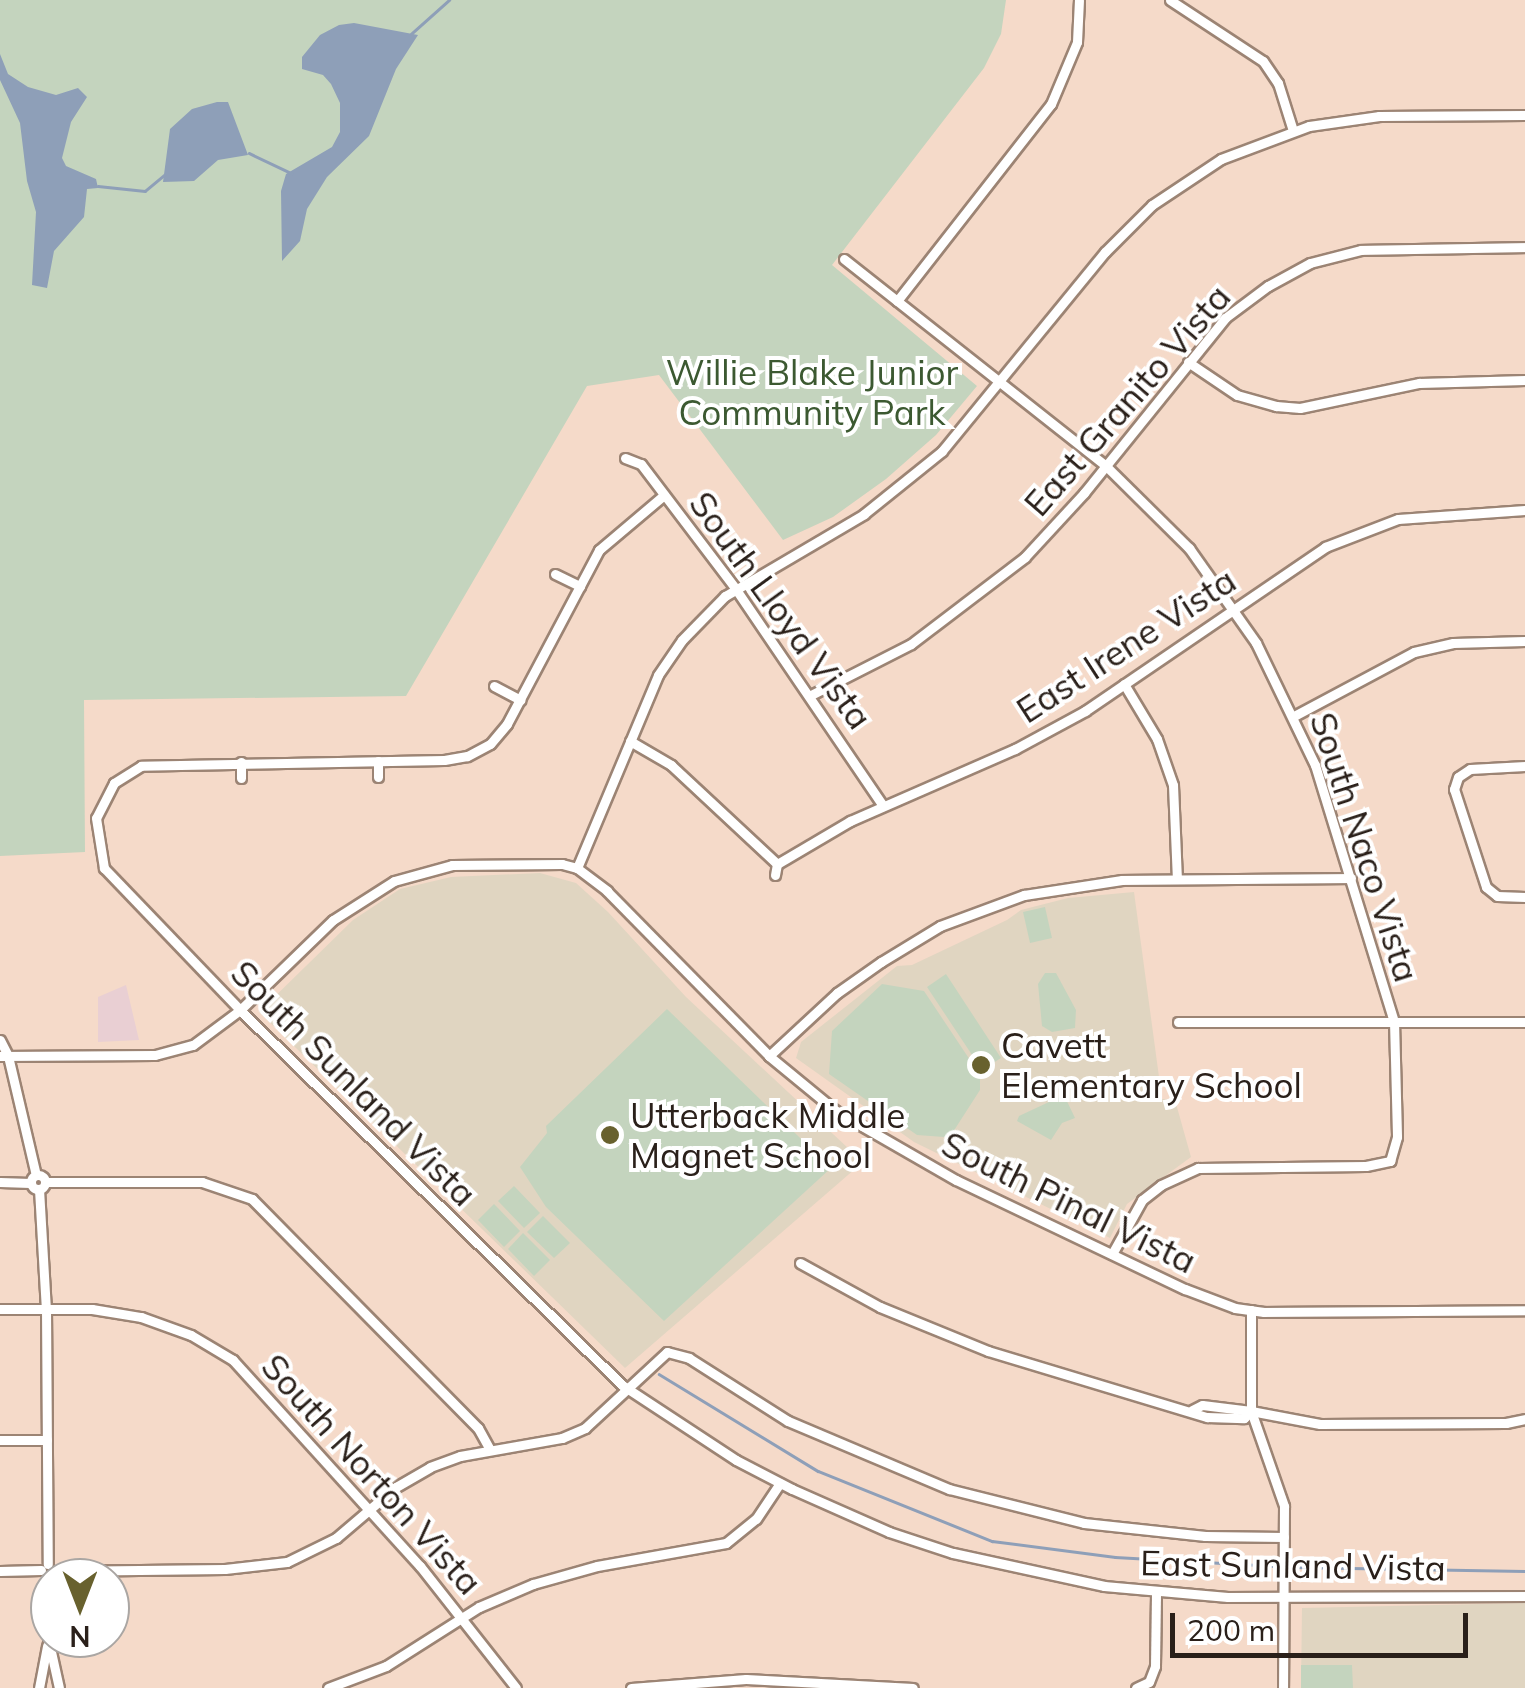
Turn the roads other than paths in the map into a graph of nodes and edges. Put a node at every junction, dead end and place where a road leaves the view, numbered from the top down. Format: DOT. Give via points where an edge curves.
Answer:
graph roads {
  1 [pos="1080,0"];
  2 [pos="1170,0"];
  3 [pos="1525,115"];
  4 [pos="1293,130"];
  5 [pos="1525,247"];
  6 [pos="844,259"];
  7 [pos="897,300"];
  8 [pos="1188,362"];
  9 [pos="1525,380"];
  10 [pos="1001,384"];
  11 [pos="625,458"];
  12 [pos="1106,466"];
  13 [pos="664,495"];
  14 [pos="1525,510"];
  15 [pos="555,574"];
  16 [pos="580,586"];
  17 [pos="735,588"];
  18 [pos="1234,610"];
  19 [pos="1525,641"];
  20 [pos="1124,684"];
  21 [pos="494,686"];
  22 [pos="809,696"];
  23 [pos="520,700"];
  24 [pos="1294,716"];
  25 [pos="630,740"];
  26 [pos="378,761"];
  27 [pos="241,762"];
  28 [pos="1525,766"];
  29 [pos="378,777"];
  30 [pos="241,778"];
  31 [pos="882,804"];
  32 [pos="578,868"];
  33 [pos="1351,878"];
  34 [pos="1177,879"];
  35 [pos="1525,897"];
  36 [pos="240,1010"];
  37 [pos="1178,1022"];
  38 [pos="1394,1022"];
  39 [pos="1525,1022"];
  40 [pos="0,1040"];
  41 [pos="4,1056"];
  42 [pos="769,1056"];
  43 [pos="0,1182"];
  44 [pos="38,1182"];
  45 [pos="1112,1254"];
  46 [pos="800,1263"];
  47 [pos="0,1309"];
  48 [pos="46,1309"];
  49 [pos="1251,1310"];
  50 [pos="1525,1310"];
  51 [pos="624,1386"];
  52 [pos="1252,1412"];
  53 [pos="1525,1419"];
  54 [pos="0,1440"];
  55 [pos="47,1440"];
  56 [pos="490,1450"];
  57 [pos="780,1482"];
  58 [pos="370,1510"];
  59 [pos="1284,1537"];
  60 [pos="48,1558"];
  61 [pos="130,1569"];
  62 [pos="0,1570"];
  63 [pos="30,1570"];
  64 [pos="1156,1592"];
  65 [pos="1525,1596"];
  66 [pos="1283,1597"];
  67 [pos="462,1617"];
  68 [pos="44,1658"];
  69 [pos="52,1658"];
  70 [pos="38,1688"];
  71 [pos="59,1688"];
  72 [pos="328,1688"];
  73 [pos="516,1688"];
  74 [pos="631,1688"];
  75 [pos="914,1688"];
  76 [pos="1136,1688"];
  77 [pos="1283,1688"];
  1 -- 7 [label="street" via="1062,86"];
  2 -- 4 [label="street" via="1263,60 1278,82"];
  3 -- 4 [label="street" via="1378,116"];
  4 -- 10 [label="street" via="1221,159 1152,204 1105,252"];
  5 -- 8 [label="street, East Granito Vista" via="1361,250 1310,263 1225,318"];
  6 -- 7 [label="street, South Naco Vista"];
  7 -- 10 [label="street, South Naco Vista"];
  8 -- 9 [label="street" via="1236,394 1276,406 1318,406 1419,382"];
  8 -- 12 [label="street, East Granito Vista"];
  10 -- 12 [label="street, South Naco Vista"];
  10 -- 17 [label="street" via="899,490"];
  11 -- 13 [label="street, South Lloyd Vista" via="641,464"];
  12 -- 18 [label="street, South Naco Vista" via="1188,548"];
  12 -- 22 [label="street, East Granito Vista" via="1036,546 984,592 894,654"];
  13 -- 16 [label="street" via="608,540"];
  13 -- 17 [label="street, South Lloyd Vista"];
  14 -- 18 [label="street, East Irene Vista" via="1428,514 1375,526 1325,547"];
  15 -- 16 [label="street"];
  16 -- 23 [label="street"];
  17 -- 22 [label="street, South Lloyd Vista"];
  17 -- 25 [label="street" via="668,658"];
  18 -- 20 [label="street, East Irene Vista"];
  18 -- 24 [label="street, South Naco Vista"];
  19 -- 24 [label="street" via="1453,643 1414,652"];
  20 -- 31 [label="street, East Irene Vista" via="1015,749"];
  20 -- 34 [label="street" via="1157,739 1173,784"];
  21 -- 23 [label="street"];
  22 -- 31 [label="street, South Lloyd Vista"];
  23 -- 26 [label="street" via="500,735 467,756"];
  24 -- 33 [label="street, South Naco Vista"];
  25 -- 31 [label="street, East Irene Vista" via="670,765 776,870"];
  25 -- 32 [label="street"];
  26 -- 27 [label="street"];
  26 -- 29 [label="street"];
  27 -- 30 [label="street"];
  27 -- 36 [label="street, South Sunland Vista" via="151,764 123,776 105,796 95,829 104,868"];
  28 -- 35 [label="street" via="1454,773 1486,887 1496,896"];
  32 -- 36 [label="street" via="475,863 394,882 333,920"];
  32 -- 42 [label="street, South Pinal Vista"];
  33 -- 34 [label="street"];
  33 -- 38 [label="street, South Naco Vista"];
  34 -- 42 [label="street" via="1044,891 940,926 837,992"];
  36 -- 41 [label="street" via="209,1036 176,1051"];
  36 -- 51 [label="street, South Sunland Vista"];
  37 -- 38 [label="street"];
  38 -- 39 [label="street"];
  38 -- 45 [label="street, South Naco Vista" via="1394,1165 1198,1168 1142,1200"];
  40 -- 41 [label="street"];
  41 -- 44 [label="street"];
  42 -- 45 [label="street, South Pinal Vista" via="884,1142"];
  43 -- 44 [label="street"];
  44 -- 48 [label="street"];
  44 -- 56 [label="street" via="202,1182 252,1199 478,1428"];
  45 -- 49 [label="street, South Pinal Vista" via="1184,1289"];
  46 -- 52 [label="street" via="945,1336 1206,1417 1244,1418"];
  47 -- 48 [label="street, South Norton Vista"];
  48 -- 55 [label="street"];
  48 -- 58 [label="street, South Norton Vista" via="141,1316 208,1344 260,1385"];
  49 -- 50 [label="street, South Pinal Vista"];
  49 -- 52 [label="street"];
  51 -- 56 [label="street" via="574,1433"];
  51 -- 57 [label="street, East Sunland Vista"];
  51 -- 59 [label="street, East Sunland Vista" via="677,1352 788,1422 949,1489 1100,1525"];
  52 -- 53 [label="street" via="1320,1424"];
  52 -- 59 [label="street" via="1281,1487"];
  54 -- 55 [label="street"];
  55 -- 60 [label="street"];
  56 -- 58 [label="street" via="430,1467"];
  57 -- 64 [label="street, East Sunland Vista" via="875,1527 953,1554"];
  57 -- 67 [label="street" via="756,1520 726,1544 560,1576"];
  58 -- 61 [label="street" via="320,1548 271,1566"];
  58 -- 67 [label="street, South Norton Vista"];
  59 -- 66 [label="street"];
  62 -- 63 [label="street"];
  64 -- 66 [label="street, East Sunland Vista"];
  64 -- 76 [label="street" via="1155,1666 1149,1682"];
  65 -- 66 [label="street, East Sunland Vista"];
  66 -- 77 [label="street"];
  67 -- 72 [label="street" via="386,1666"];
  67 -- 73 [label="street, South Norton Vista"];
  68 -- 70 [label="street"];
  69 -- 71 [label="street"];
  74 -- 75 [label="street" via="780,1678"];
}
